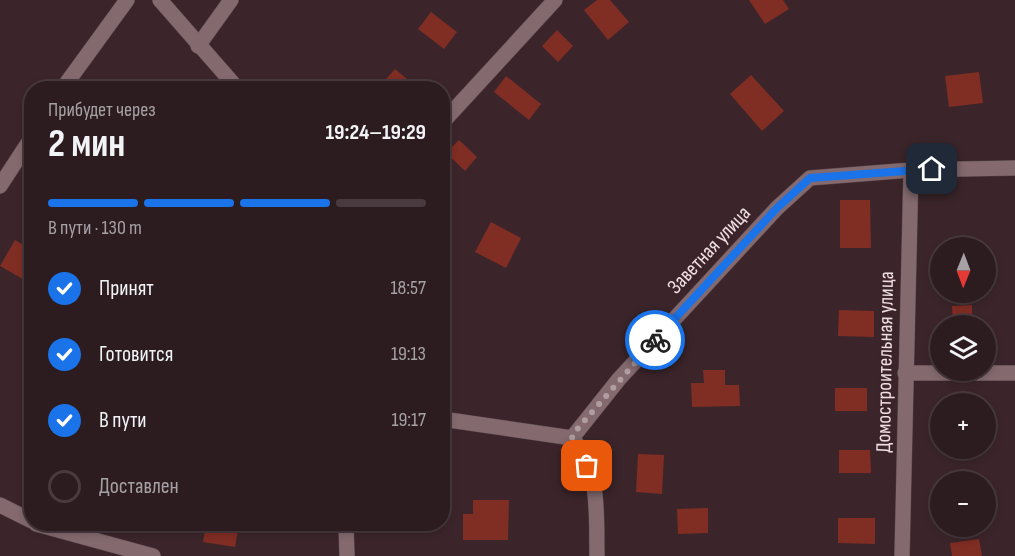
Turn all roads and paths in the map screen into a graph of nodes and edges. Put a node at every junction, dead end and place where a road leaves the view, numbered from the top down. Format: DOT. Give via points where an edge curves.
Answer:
graph roads {
  1 [pos="127,0"];
  2 [pos="160,0"];
  3 [pos="231,0"];
  4 [pos="555,0"];
  5 [pos="198,46"];
  6 [pos="68,81"];
  7 [pos="230,81"];
  8 [pos="450,114"];
  9 [pos="24,149"];
  10 [pos="1015,168"];
  11 [pos="911,170"];
  12 [pos="0,186"];
  13 [pos="905,373"];
  14 [pos="1015,374"];
  15 [pos="450,420"];
  16 [pos="572,438"];
  17 [pos="0,505"];
  18 [pos="24,517"];
  19 [pos="62,531"];
  20 [pos="346,531"];
  21 [pos="153,556"];
  22 [pos="347,556"];
  23 [pos="597,556"];
  24 [pos="902,556"];
  1 -- 6 [label="street"];
  2 -- 5 [label="street"];
  3 -- 5 [label="street"];
  4 -- 8 [label="street"];
  5 -- 7 [label="street"];
  9 -- 12 [label="street"];
  10 -- 11 [label="street, Заветная улица"];
  11 -- 13 [label="street, Домостроительная улица"];
  11 -- 16 [label="street, Заветная улица" via="810,178 777,208 619,379"];
  13 -- 14 [label="street"];
  13 -- 24 [label="street, Домостроительная улица"];
  15 -- 16 [label="street"];
  16 -- 23 [label="street" via="596,487"];
  17 -- 18 [label="street"];
  19 -- 21 [label="street"];
  20 -- 22 [label="street"];
}
